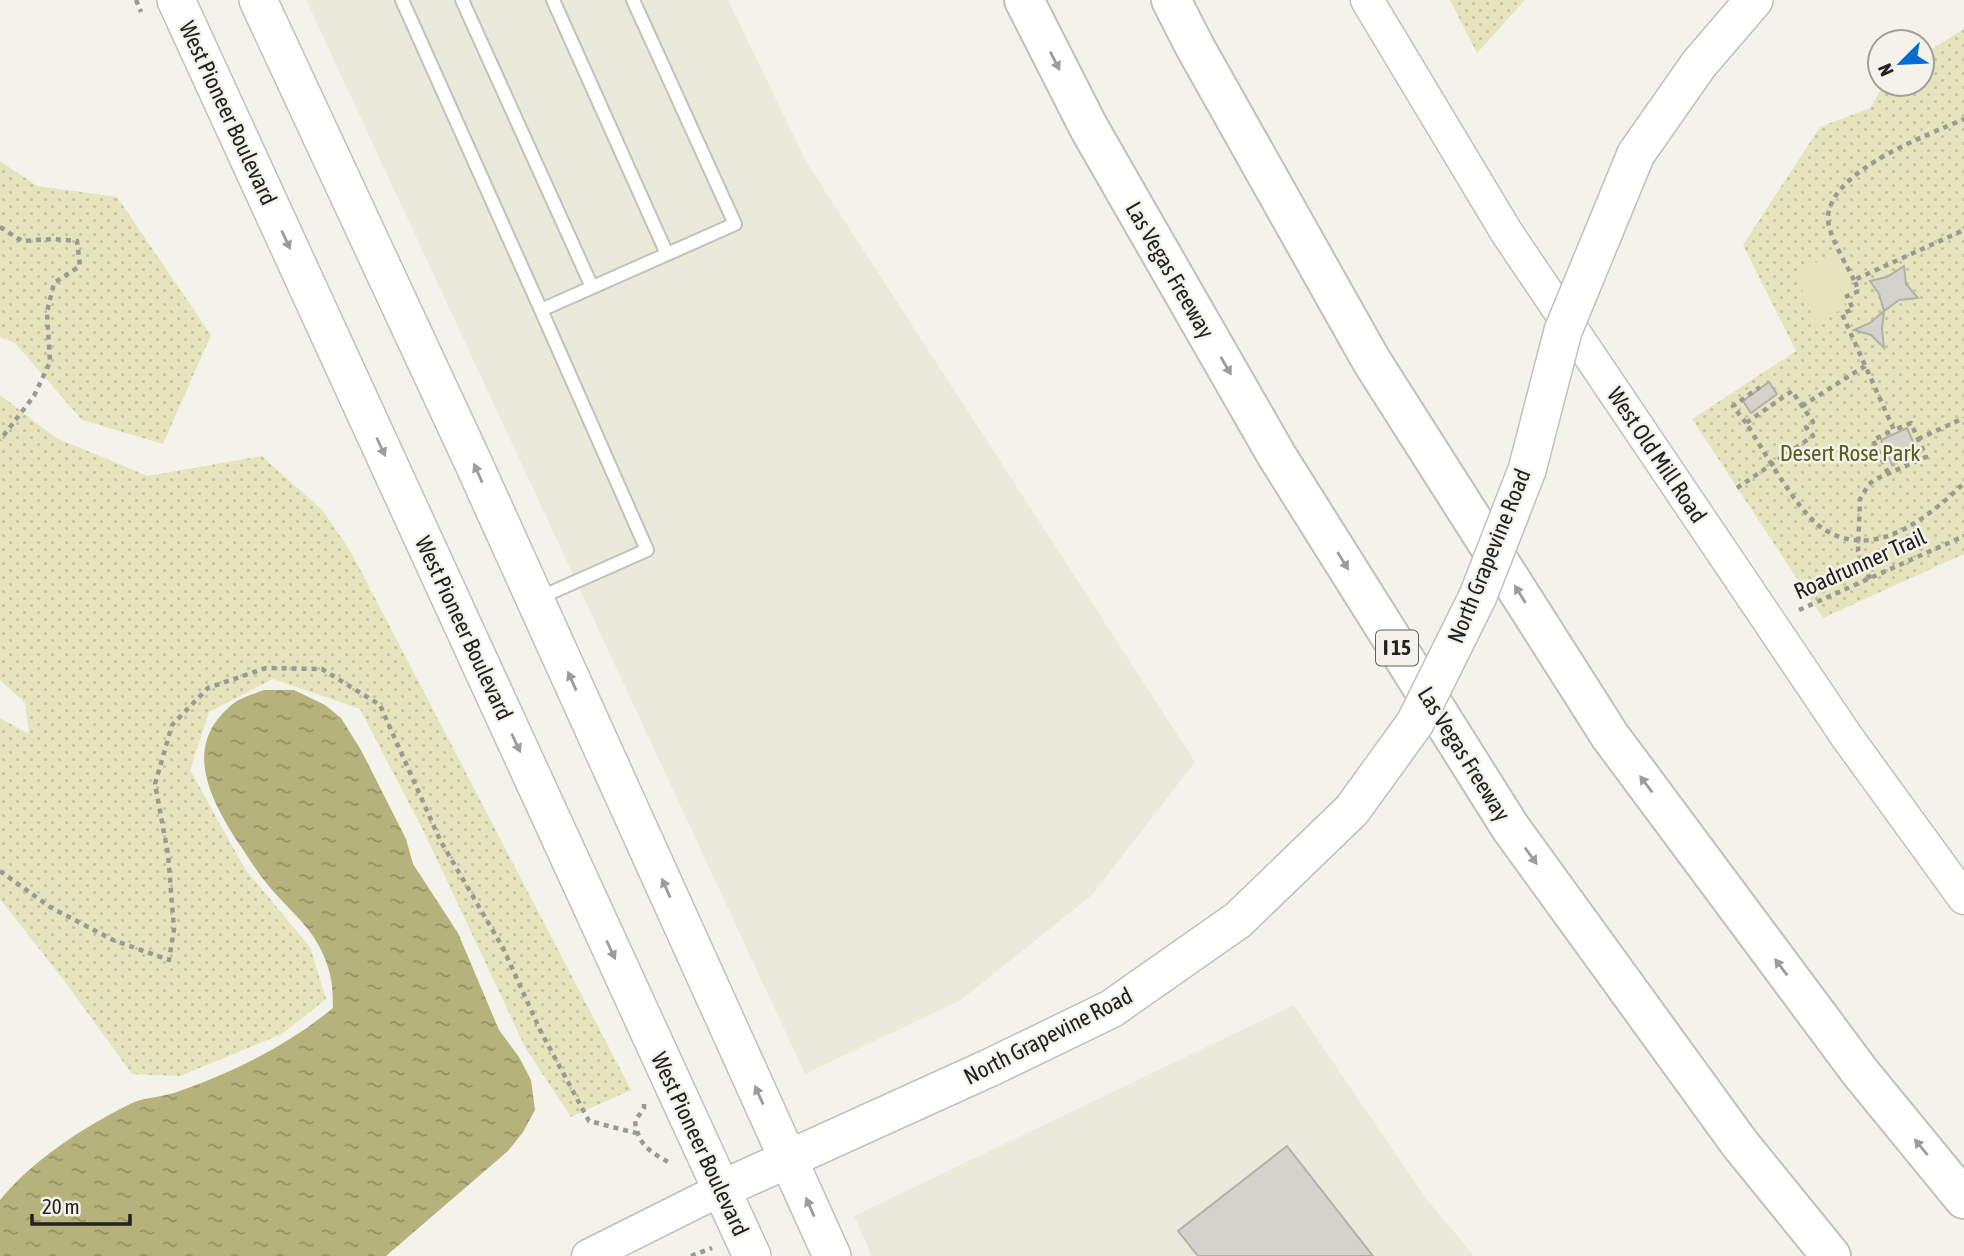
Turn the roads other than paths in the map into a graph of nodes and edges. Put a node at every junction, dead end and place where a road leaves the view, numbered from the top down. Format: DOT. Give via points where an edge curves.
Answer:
graph roads {
  1 [pos="176,0"];
  2 [pos="258,0"];
  3 [pos="402,0"];
  4 [pos="462,0"];
  5 [pos="553,0"];
  6 [pos="633,0"];
  7 [pos="1024,0"];
  8 [pos="1171,0"];
  9 [pos="1367,0"];
  10 [pos="1754,0"];
  11 [pos="667,254"];
  12 [pos="592,287"];
  13 [pos="541,310"];
  14 [pos="535,600"];
  15 [pos="1964,898"];
  16 [pos="788,1158"];
  17 [pos="720,1189"];
  18 [pos="1964,1199"];
  19 [pos="588,1256"];
  20 [pos="752,1256"];
  21 [pos="832,1256"];
  22 [pos="1831,1256"];
  1 -- 17 [label="main road, West Pioneer Boulevard, one-way"];
  14 -- 2 [label="main road, one-way"];
  3 -- 13 [label="lane"];
  4 -- 12 [label="lane"];
  5 -- 11 [label="lane"];
  6 -- 11 [label="lane" via="735,223"];
  7 -- 22 [label="highway, Las Vegas Freeway / I 15, one-way" via="1089,128 1277,456 1510,827 1740,1144"];
  18 -- 8 [label="highway, one-way" via="1860,1072 1610,736 1371,360"];
  9 -- 15 [label="street, West Old Mill Road" via="1507,233 1847,737"];
  10 -- 16 [label="main road, North Grapevine Road, bridge" via="1699,64 1636,154 1563,331 1527,470 1478,596 1415,723 1352,810 1238,920 1111,1009"];
  11 -- 12 [label="lane"];
  12 -- 13 [label="lane"];
  13 -- 14 [label="lane" via="647,550"];
  16 -- 14 [label="main road, one-way"];
  16 -- 17 [label="main road, North Grapevine Road"];
  21 -- 16 [label="main road, one-way"];
  17 -- 19 [label="street"];
  17 -- 20 [label="main road, West Pioneer Boulevard"];
}
